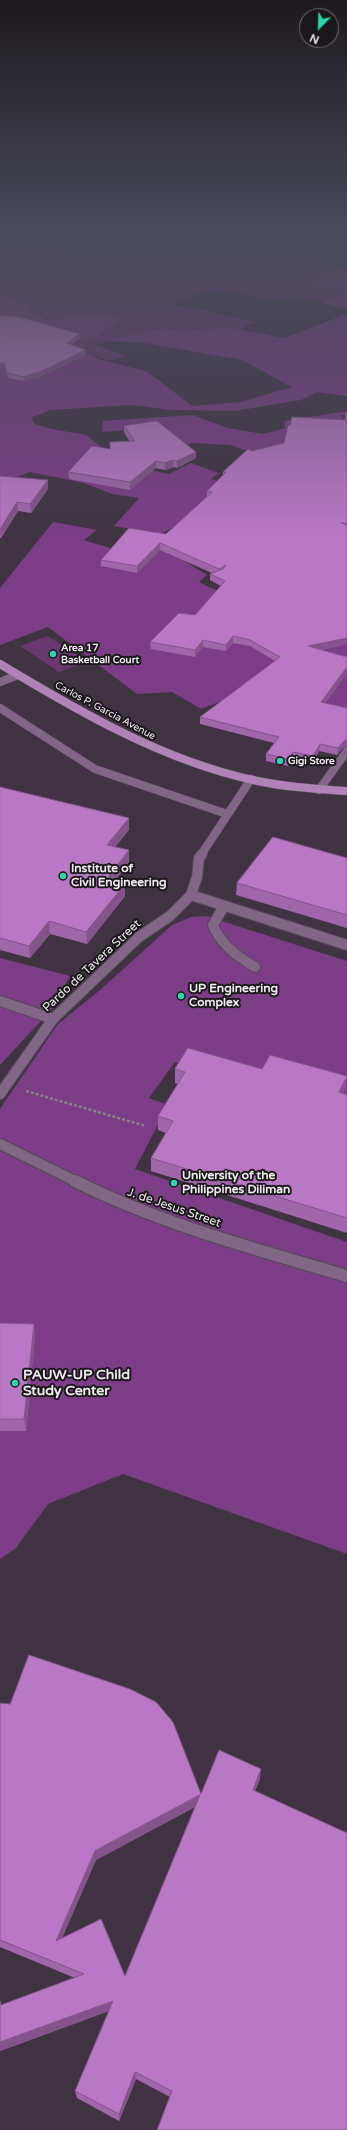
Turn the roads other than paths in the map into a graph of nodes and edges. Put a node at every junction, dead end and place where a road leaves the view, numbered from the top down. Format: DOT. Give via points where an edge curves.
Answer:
graph roads {
  1 [pos="0,664"];
  2 [pos="18,675"];
  3 [pos="0,682"];
  4 [pos="0,708"];
  5 [pos="347,751"];
  6 [pos="251,779"];
  7 [pos="319,790"];
  8 [pos="347,791"];
  9 [pos="227,814"];
  10 [pos="191,896"];
  11 [pos="224,906"];
  12 [pos="347,945"];
  13 [pos="255,968"];
  14 [pos="0,1001"];
  15 [pos="53,1020"];
  16 [pos="0,1094"];
  17 [pos="0,1144"];
  18 [pos="347,1276"];
  1 -- 2 [label="main road, Carlos P. Garcia Avenue"];
  2 -- 3 [label="street"];
  2 -- 6 [label="main road, Carlos P. Garcia Avenue" via="124,735 160,752"];
  4 -- 9 [label="street" via="95,769"];
  5 -- 7 [label="street"];
  6 -- 7 [label="main road, Carlos P. Garcia Avenue"];
  6 -- 9 [label="street, Pardo de Tavera Street"];
  7 -- 8 [label="main road, Carlos P. Garcia Avenue"];
  9 -- 10 [label="street, Pardo de Tavera Street" via="199,858"];
  10 -- 11 [label="street"];
  10 -- 15 [label="street, Pardo de Tavera Street" via="170,916 139,937"];
  11 -- 12 [label="street"];
  11 -- 13 [label="street" via="213,925 216,933 226,947"];
  14 -- 15 [label="street"];
  15 -- 16 [label="street, Pardo de Tavera Street"];
  17 -- 18 [label="street, J. de Jesus Street" via="117,1202 240,1245"];
}
